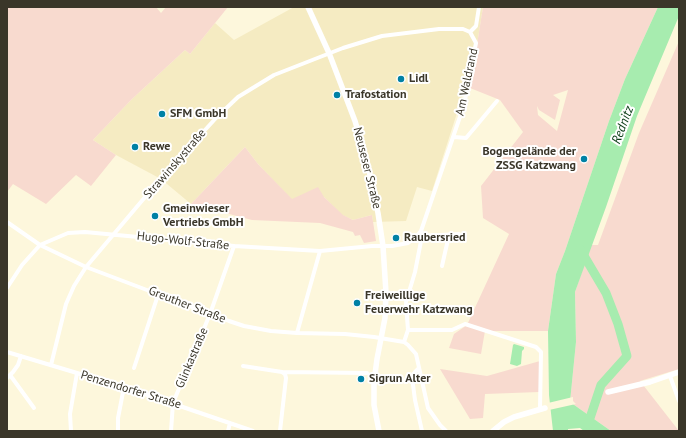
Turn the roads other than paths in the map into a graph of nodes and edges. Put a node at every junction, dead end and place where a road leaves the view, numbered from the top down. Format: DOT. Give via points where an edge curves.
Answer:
graph roads {
  1 [pos="308,7"];
  2 [pos="479,7"];
  3 [pos="470,32"];
  4 [pos="329,53"];
  5 [pos="497,101"];
  6 [pos="454,136"];
  7 [pos="7,222"];
  8 [pos="421,231"];
  9 [pos="459,234"];
  10 [pos="114,235"];
  11 [pos="450,235"];
  12 [pos="422,236"];
  13 [pos="40,245"];
  14 [pos="234,246"];
  15 [pos="383,246"];
  16 [pos="320,251"];
  17 [pos="442,266"];
  18 [pos="86,267"];
  19 [pos="7,288"];
  20 [pos="158,294"];
  21 [pos="210,314"];
  22 [pos="408,330"];
  23 [pos="297,333"];
  24 [pos="381,338"];
  25 [pos="404,342"];
  26 [pos="7,352"];
  27 [pos="21,356"];
  28 [pos="51,365"];
  29 [pos="243,366"];
  30 [pos="134,368"];
  31 [pos="419,368"];
  32 [pos="282,372"];
  33 [pos="679,372"];
  34 [pos="78,373"];
  35 [pos="367,373"];
  36 [pos="8,376"];
  37 [pos="670,376"];
  38 [pos="124,387"];
  39 [pos="608,392"];
  40 [pos="679,401"];
  41 [pos="173,402"];
  42 [pos="34,408"];
  43 [pos="543,408"];
  44 [pos="230,423"];
  45 [pos="71,431"];
  46 [pos="118,431"];
  47 [pos="171,431"];
  48 [pos="228,431"];
  49 [pos="253,431"];
  50 [pos="280,431"];
  51 [pos="379,431"];
  52 [pos="422,431"];
  53 [pos="446,431"];
  54 [pos="493,431"];
  1 -- 4 [label="main road, Neuseser Straße"];
  2 -- 3 [label="street, Am Waldrand" via="476,26"];
  3 -- 4 [label="street, Strawinskystraße" via="463,29 440,29 382,36"];
  3 -- 6 [label="street, Am Waldrand" via="476,43 464,106"];
  4 -- 10 [label="street, Strawinskystraße" via="274,75 238,97 170,169"];
  4 -- 15 [label="main road, Neuseser Straße" via="364,152"];
  5 -- 6 [label="street, Am Waldrand" via="466,138"];
  6 -- 8 [label="street, Am Waldrand"];
  7 -- 13 [label="street, Greuther Straße"];
  8 -- 12 [label="street"];
  8 -- 15 [label="street" via="408,243"];
  9 -- 11 [label="street"];
  10 -- 13 [label="street, Hugo-Wolf-Straße" via="68,233"];
  10 -- 14 [label="street, Hugo-Wolf-Straße"];
  10 -- 18 [label="street, Strawinskystraße"];
  11 -- 12 [label="street"];
  11 -- 17 [label="street"];
  12 -- 22 [label="street" via="406,303"];
  13 -- 18 [label="street, Greuther Straße"];
  13 -- 19 [label="street, Hugo-Wolf-Straße" via="22,265"];
  14 -- 16 [label="street, Hugo-Wolf-Straße"];
  14 -- 21 [label="street, Glinkastraße"];
  15 -- 16 [label="street, Hugo-Wolf-Straße"];
  15 -- 24 [label="main road, Neuseser Straße" via="386,302"];
  16 -- 23 [label="street"];
  18 -- 20 [label="street, Greuther Straße"];
  18 -- 28 [label="street, Strawinskystraße" via="66,304"];
  20 -- 21 [label="street, Greuther Straße"];
  20 -- 30 [label="street"];
  21 -- 23 [label="street, Greuther Straße" via="257,328"];
  21 -- 41 [label="street, Glinkastraße"];
  22 -- 25 [label="street"];
  22 -- 43 [label="street" via="452,330 465,324 536,347 541,352"];
  23 -- 24 [label="street, Greuther Straße"];
  24 -- 25 [label="street, Greuther Straße"];
  24 -- 51 [label="main road, Neuseser Straße" via="374,382 374,405"];
  25 -- 31 [label="street" via="416,354"];
  26 -- 27 [label="street, Penzendorfer Straße"];
  27 -- 28 [label="street, Penzendorfer Straße"];
  27 -- 36 [label="street" via="18,365"];
  28 -- 34 [label="street, Penzendorfer Straße"];
  29 -- 32 [label="street"];
  31 -- 52 [label="street" via="412,377"];
  31 -- 53 [label="street" via="430,412"];
  32 -- 35 [label="street"];
  32 -- 50 [label="street" via="286,378"];
  33 -- 37 [label="main road"];
  34 -- 38 [label="street, Penzendorfer Straße"];
  34 -- 45 [label="street" via="70,414"];
  36 -- 42 [label="street"];
  37 -- 39 [label="main road"];
  37 -- 40 [label="street"];
  38 -- 41 [label="street, Penzendorfer Straße"];
  38 -- 46 [label="street"];
  41 -- 44 [label="street, Penzendorfer Straße"];
  41 -- 47 [label="street, Glinkastraße"];
  43 -- 54 [label="main road" via="514,417"];
  44 -- 48 [label="street"];
  44 -- 49 [label="street, Penzendorfer Straße"];
}
